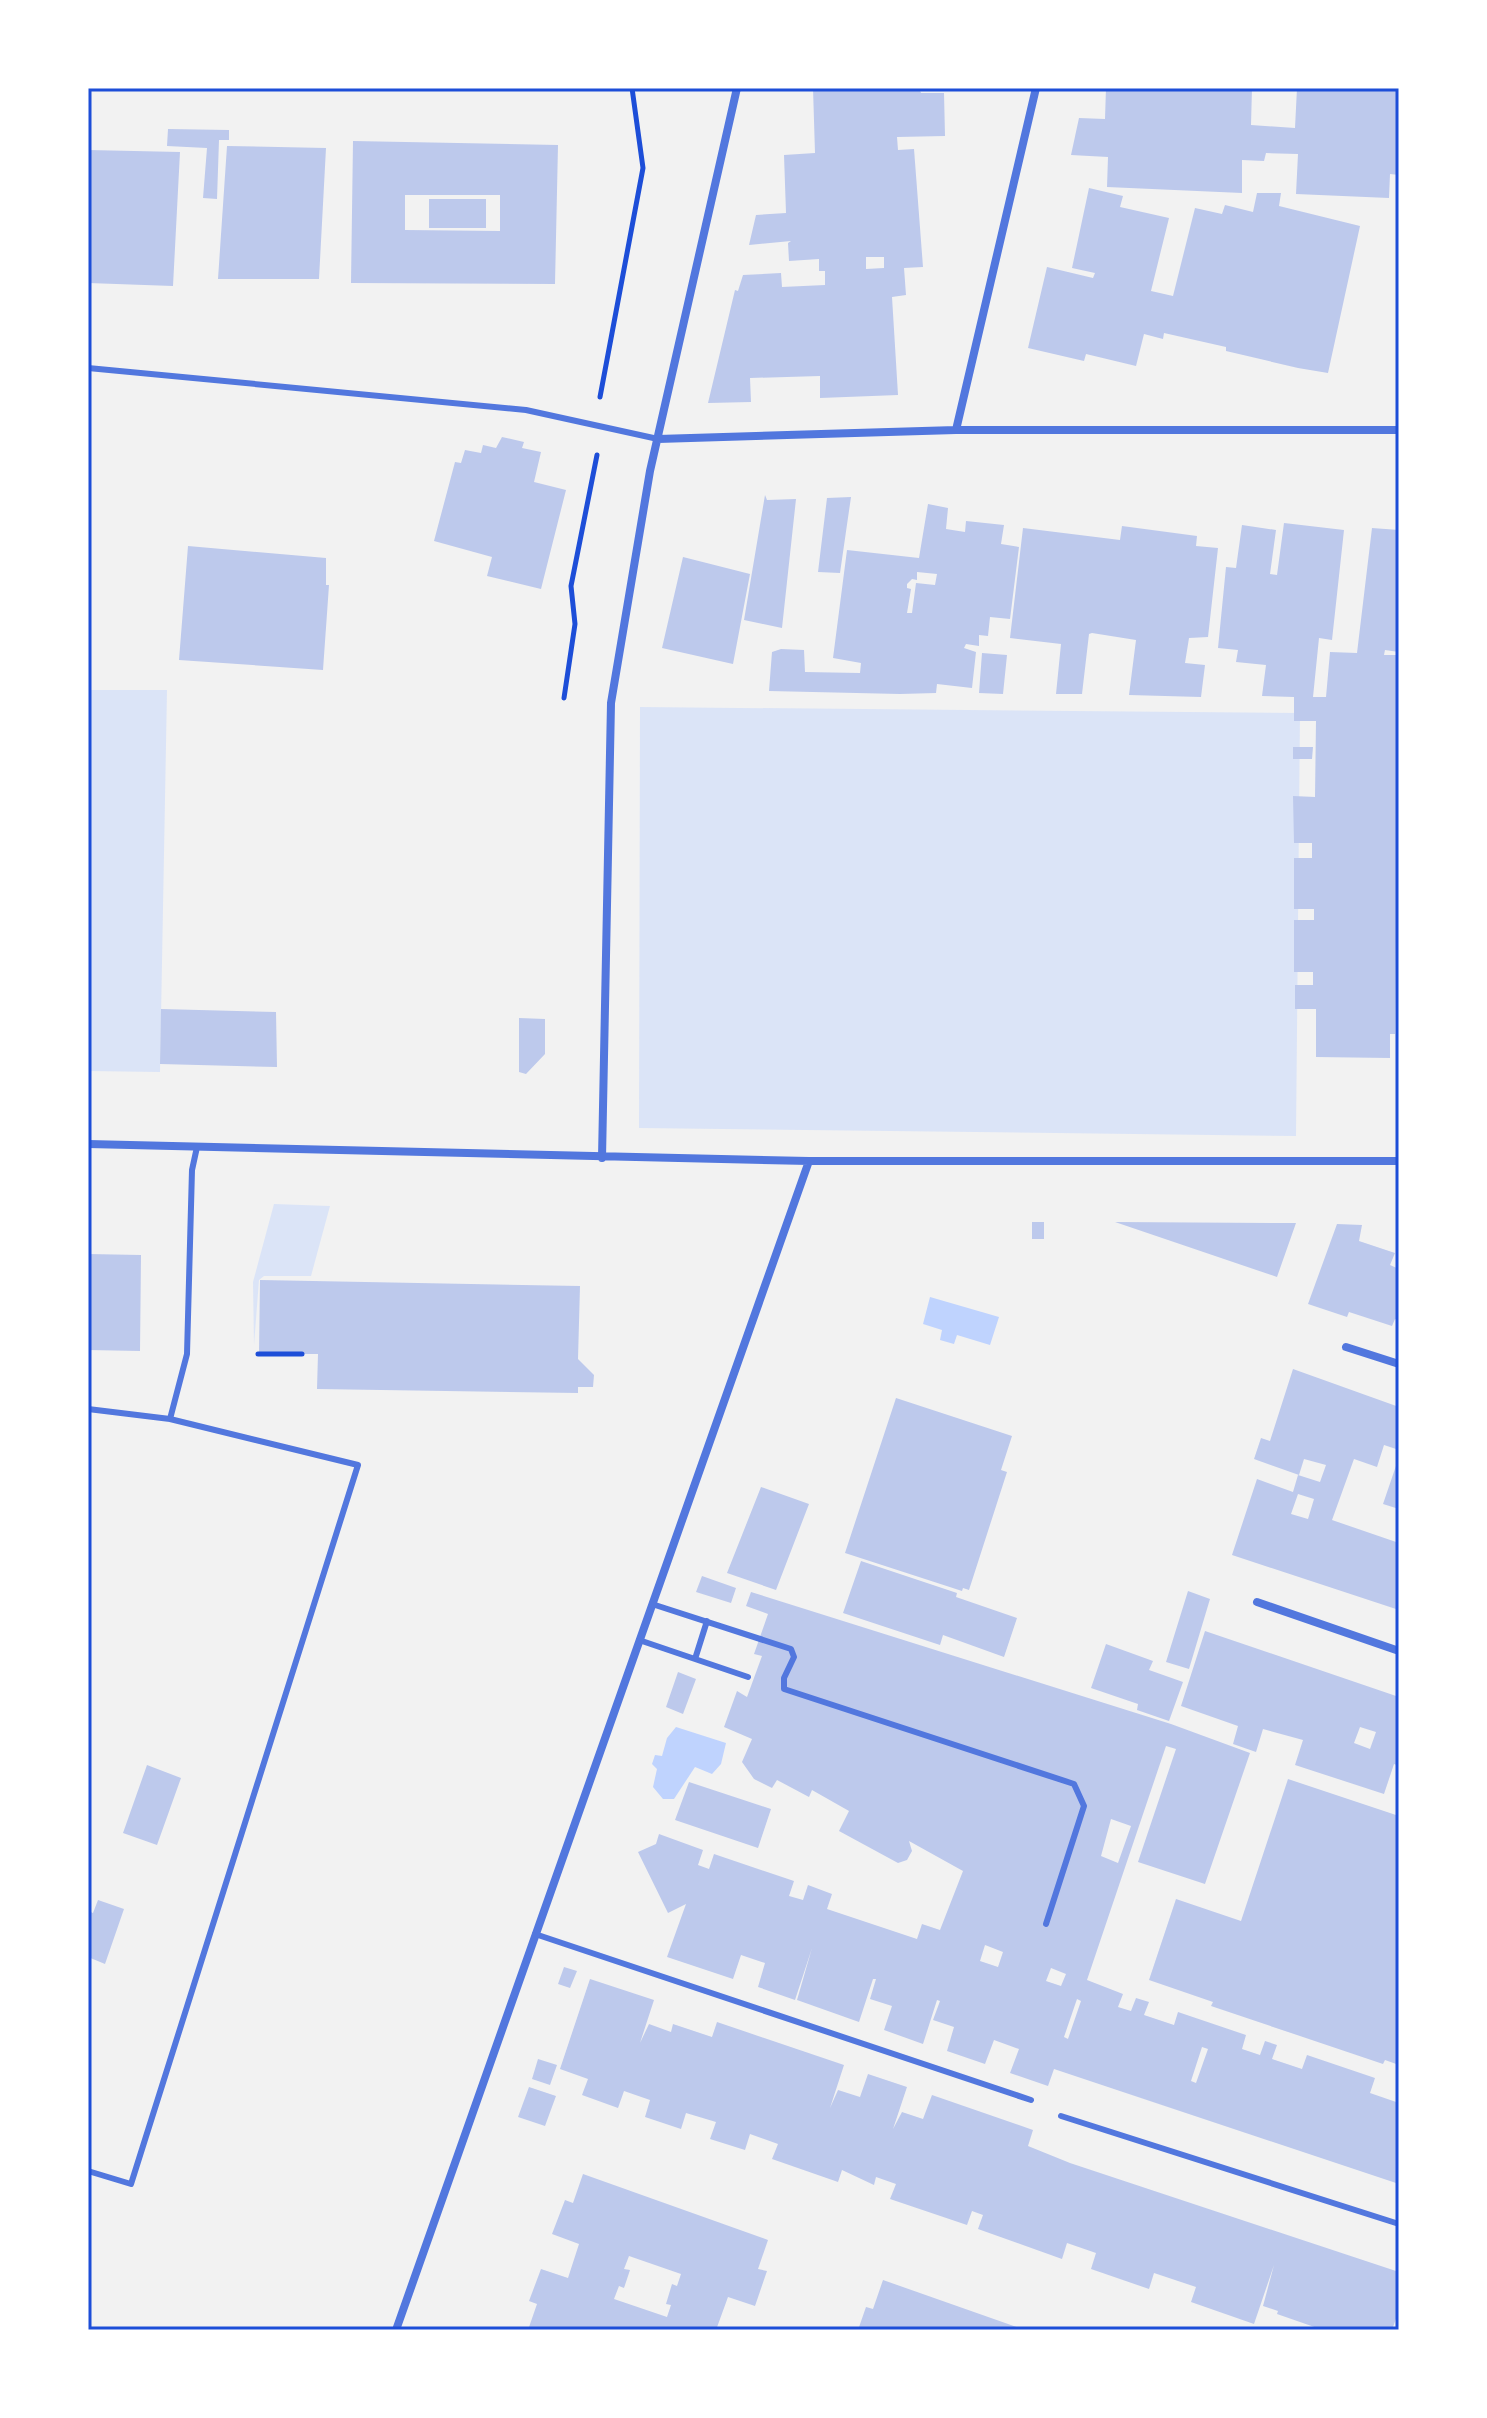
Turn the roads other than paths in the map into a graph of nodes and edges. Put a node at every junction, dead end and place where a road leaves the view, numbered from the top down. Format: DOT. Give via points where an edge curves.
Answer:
graph roads {
  1 [pos="737,88"];
  2 [pos="1036,88"];
  3 [pos="88,368"];
  4 [pos="956,430"];
  5 [pos="1399,430"];
  6 [pos="658,439"];
  7 [pos="88,1144"];
  8 [pos="197,1147"];
  9 [pos="602,1158"];
  10 [pos="809,1161"];
  11 [pos="1399,1161"];
  12 [pos="1346,1347"];
  13 [pos="1399,1364"];
  14 [pos="88,1409"];
  15 [pos="170,1419"];
  16 [pos="1257,1602"];
  17 [pos="652,1604"];
  18 [pos="707,1621"];
  19 [pos="639,1640"];
  20 [pos="1399,1651"];
  21 [pos="695,1659"];
  22 [pos="748,1677"];
  23 [pos="1046,1924"];
  24 [pos="535,1934"];
  25 [pos="1031,2100"];
  26 [pos="1061,2116"];
  27 [pos="88,2171"];
  28 [pos="1399,2224"];
  29 [pos="396,2330"];
  1 -- 6 [label="street"];
  2 -- 4 [label="street"];
  3 -- 6 [label="lane" via="526,410"];
  4 -- 5 [label="street"];
  4 -- 6 [label="street"];
  6 -- 9 [label="street" via="611,703"];
  7 -- 8 [label="street"];
  8 -- 9 [label="street"];
  8 -- 15 [label="lane" via="187,1354"];
  9 -- 10 [label="street"];
  10 -- 11 [label="street"];
  10 -- 17 [label="street"];
  12 -- 13 [label="street"];
  14 -- 15 [label="lane"];
  15 -- 27 [label="lane" via="358,1465 131,2184"];
  16 -- 20 [label="street"];
  17 -- 18 [label="lane"];
  17 -- 19 [label="street"];
  18 -- 21 [label="lane"];
  18 -- 23 [label="lane" via="791,1649 794,1657 784,1689 1074,1784 1084,1806"];
  19 -- 21 [label="lane"];
  19 -- 24 [label="street"];
  21 -- 22 [label="lane"];
  24 -- 25 [label="lane"];
  24 -- 29 [label="street"];
  26 -- 28 [label="lane"];
}
